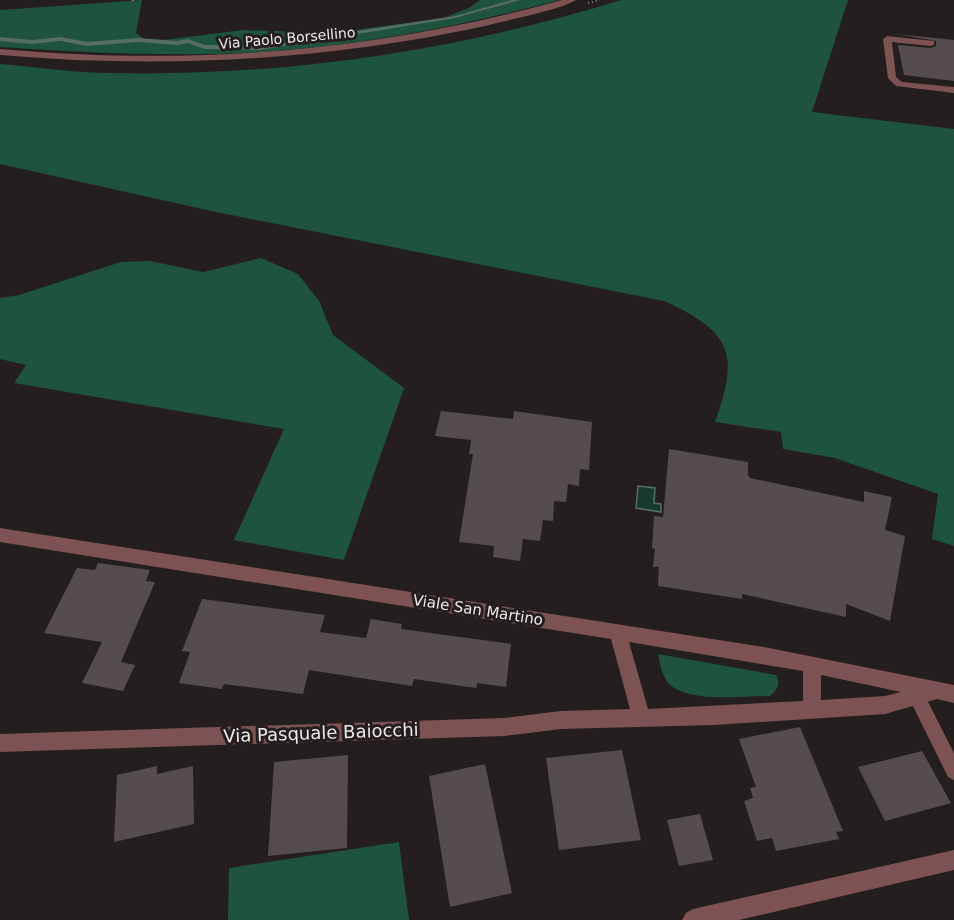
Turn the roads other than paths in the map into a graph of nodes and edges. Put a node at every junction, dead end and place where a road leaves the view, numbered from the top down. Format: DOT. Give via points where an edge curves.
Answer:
graph roads {
  1 [pos="572,0"];
  2 [pos="931,43"];
  3 [pos="0,52"];
  4 [pos="954,90"];
  5 [pos="0,535"];
  6 [pos="616,632"];
  7 [pos="812,664"];
  8 [pos="946,692"];
  9 [pos="916,696"];
  10 [pos="812,708"];
  11 [pos="642,718"];
  12 [pos="0,743"];
  13 [pos="954,771"];
  14 [pos="954,860"];
  15 [pos="693,920"];
  1 -- 3 [label="street, Via Paolo Borsellino" via="501,20 342,48 173,59"];
  2 -- 4 [label="lane" via="887,39 892,78 899,84"];
  5 -- 6 [label="street, Viale San Martino"];
  6 -- 7 [label="street, Viale San Martino"];
  6 -- 11 [label="street"];
  7 -- 8 [label="street, Viale San Martino"];
  7 -- 10 [label="street"];
  8 -- 9 [label="street, Via Pasquale Baiocchi"];
  9 -- 10 [label="street, Via Pasquale Baiocchi" via="885,705"];
  9 -- 13 [label="lane"];
  10 -- 11 [label="street, Via Pasquale Baiocchi"];
  11 -- 12 [label="street, Via Pasquale Baiocchi" via="561,720 504,727"];
  14 -- 15 [label="street"];
}
